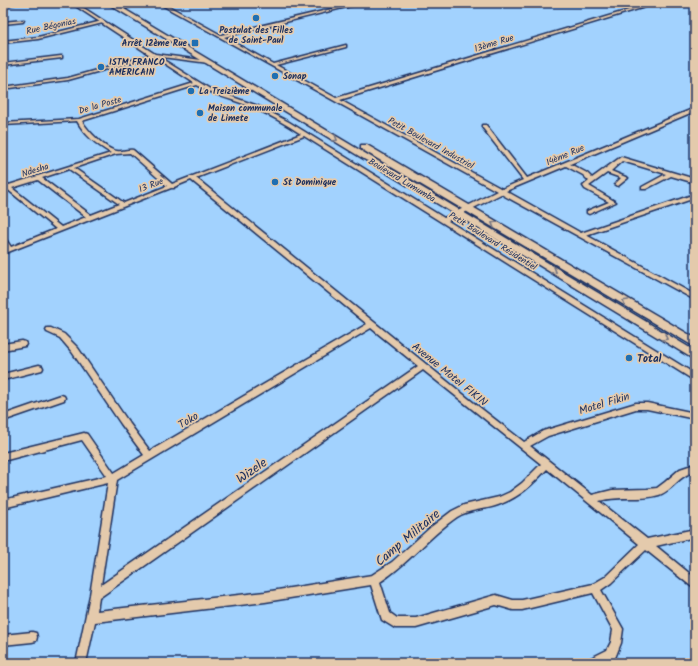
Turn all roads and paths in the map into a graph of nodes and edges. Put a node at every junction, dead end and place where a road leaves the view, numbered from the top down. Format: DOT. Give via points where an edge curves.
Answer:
graph roads {
  1 [pos="16,3"];
  2 [pos="73,3"];
  3 [pos="110,3"];
  4 [pos="142,3"];
  5 [pos="160,3"];
  6 [pos="361,3"];
  7 [pos="656,3"];
  8 [pos="3,6"];
  9 [pos="122,6"];
  10 [pos="23,21"];
  11 [pos="102,22"];
  12 [pos="3,23"];
  13 [pos="221,36"];
  14 [pos="3,42"];
  15 [pos="345,46"];
  16 [pos="154,55"];
  17 [pos="61,57"];
  18 [pos="209,62"];
  19 [pos="3,64"];
  20 [pos="273,65"];
  21 [pos="198,83"];
  22 [pos="3,88"];
  23 [pos="336,100"];
  24 [pos="695,109"];
  25 [pos="79,120"];
  26 [pos="3,124"];
  27 [pos="484,126"];
  28 [pos="304,134"];
  29 [pos="115,153"];
  30 [pos="566,164"];
  31 [pos="71,168"];
  32 [pos="607,171"];
  33 [pos="670,174"];
  34 [pos="39,178"];
  35 [pos="193,178"];
  36 [pos="526,180"];
  37 [pos="592,181"];
  38 [pos="695,181"];
  39 [pos="3,183"];
  40 [pos="618,184"];
  41 [pos="172,187"];
  42 [pos="6,188"];
  43 [pos="644,188"];
  44 [pos="502,191"];
  45 [pos="695,196"];
  46 [pos="124,205"];
  47 [pos="468,209"];
  48 [pos="589,212"];
  49 [pos="459,214"];
  50 [pos="90,218"];
  51 [pos="443,221"];
  52 [pos="61,230"];
  53 [pos="580,235"];
  54 [pos="3,239"];
  55 [pos="10,249"];
  56 [pos="3,252"];
  57 [pos="695,298"];
  58 [pos="372,324"];
  59 [pos="49,330"];
  60 [pos="695,343"];
  61 [pos="22,344"];
  62 [pos="3,347"];
  63 [pos="695,356"];
  64 [pos="423,366"];
  65 [pos="39,368"];
  66 [pos="3,377"];
  67 [pos="695,378"];
  68 [pos="61,398"];
  69 [pos="695,416"];
  70 [pos="3,418"];
  71 [pos="524,446"];
  72 [pos="149,456"];
  73 [pos="3,457"];
  74 [pos="547,464"];
  75 [pos="695,468"];
  76 [pos="113,478"];
  77 [pos="591,499"];
  78 [pos="3,504"];
  79 [pos="695,532"];
  80 [pos="646,544"];
  81 [pos="374,580"];
  82 [pos="695,584"];
  83 [pos="595,588"];
  84 [pos="95,595"];
  85 [pos="90,617"];
  86 [pos="32,637"];
  87 [pos="3,640"];
  88 [pos="80,663"];
  89 [pos="593,663"];
  1 -- 8 [label="street"];
  2 -- 11 [label="street, Petit Boulevard Résidentiel"];
  3 -- 9 [label="highway, Boulevard Lumumba"];
  4 -- 9 [label="street"];
  5 -- 13 [label="street, Petit Boulevard Industriel"];
  6 -- 13 [label="street"];
  7 -- 23 [label="street, 13ème Rue"];
  9 -- 18 [label="highway, Boulevard Lumumba"];
  9 -- 47 [label="highway, Boulevard Lumumba" via="218,60"];
  10 -- 12 [label="street"];
  11 -- 14 [label="street, Rue Bégonias" via="38,38"];
  11 -- 16 [label="street, Petit Boulevard Résidentiel"];
  13 -- 20 [label="street, Petit Boulevard Industriel"];
  15 -- 20 [label="street"];
  16 -- 18 [label="street"];
  16 -- 21 [label="street, Petit Boulevard Résidentiel"];
  16 -- 22 [label="street" via="68,79"];
  17 -- 19 [label="street"];
  18 -- 49 [label="highway, Boulevard Lumumba, one-way"];
  20 -- 23 [label="street, Petit Boulevard Industriel"];
  21 -- 25 [label="street, De la Poste"];
  21 -- 28 [label="street, Petit Boulevard Résidentiel" via="208,90 278,117"];
  23 -- 44 [label="street, Petit Boulevard Industriel"];
  24 -- 30 [label="street, 14ème Rue"];
  25 -- 26 [label="street, De la Poste"];
  25 -- 29 [label="street" via="83,128 98,143"];
  27 -- 36 [label="street"];
  28 -- 35 [label="street, 13 Rue"];
  28 -- 51 [label="street, Petit Boulevard Résidentiel"];
  29 -- 31 [label="street, Ndesha"];
  29 -- 41 [label="street, Ndesha" via="131,150"];
  30 -- 36 [label="street, 14ème Rue"];
  30 -- 37 [label="street" via="586,174"];
  31 -- 34 [label="street, Ndesha"];
  31 -- 46 [label="street"];
  32 -- 33 [label="street" via="621,159"];
  32 -- 37 [label="street"];
  32 -- 40 [label="street" via="625,178"];
  33 -- 38 [label="street"];
  33 -- 43 [label="street"];
  34 -- 42 [label="street, Ndesha"];
  34 -- 50 [label="street"];
  35 -- 41 [label="street, 13 Rue"];
  35 -- 58 [label="street, Avenue Motel FIKIN"];
  36 -- 44 [label="street, 14ème Rue"];
  37 -- 48 [label="street" via="587,188 613,202"];
  39 -- 42 [label="street"];
  41 -- 46 [label="street, 13 Rue"];
  42 -- 52 [label="street"];
  44 -- 47 [label="street, 14ème Rue"];
  44 -- 53 [label="street, Petit Boulevard Industriel"];
  45 -- 53 [label="street"];
  46 -- 50 [label="street, 13 Rue"];
  47 -- 49 [label="street, 14ème Rue"];
  60 -- 47 [label="highway, Boulevard Lumumba, one-way"];
  49 -- 51 [label="street, 14ème Rue"];
  49 -- 63 [label="highway, Boulevard Lumumba, one-way"];
  50 -- 52 [label="street, 13 Rue"];
  51 -- 67 [label="street, Petit Boulevard Résidentiel"];
  52 -- 55 [label="street, 13 Rue"];
  53 -- 57 [label="street, Petit Boulevard Industriel"];
  54 -- 55 [label="street"];
  55 -- 56 [label="street, 13 Rue"];
  58 -- 64 [label="street, Avenue Motel FIKIN"];
  58 -- 72 [label="street, Toko"];
  59 -- 72 [label="street" via="62,336 75,350"];
  61 -- 62 [label="street"];
  64 -- 71 [label="street, Avenue Motel FIKIN"];
  64 -- 84 [label="street, Wizele"];
  65 -- 66 [label="street"];
  68 -- 70 [label="street"];
  69 -- 71 [label="street, Motel Fikin" via="636,406 552,430"];
  71 -- 74 [label="street, Avenue Motel FIKIN"];
  72 -- 76 [label="street, Toko"];
  73 -- 76 [label="street" via="84,436"];
  74 -- 77 [label="street, Avenue Motel FIKIN"];
  74 -- 81 [label="street, Camp Militaire" via="514,495 456,512 402,561"];
  75 -- 77 [label="street" via="680,473 660,490 652,493 612,494"];
  76 -- 78 [label="street, Toko"];
  76 -- 84 [label="street"];
  77 -- 80 [label="street, Avenue Motel FIKIN"];
  79 -- 80 [label="street"];
  80 -- 82 [label="street, Avenue Motel FIKIN"];
  80 -- 83 [label="street, Camp Militaire" via="608,580"];
  81 -- 83 [label="street, Camp Militaire" via="386,616 395,623 416,623 496,600 522,605"];
  81 -- 85 [label="street" via="265,597"];
  83 -- 89 [label="street" via="618,629 611,654"];
  84 -- 85 [label="street"];
  85 -- 88 [label="street"];
  86 -- 87 [label="street"];
}
